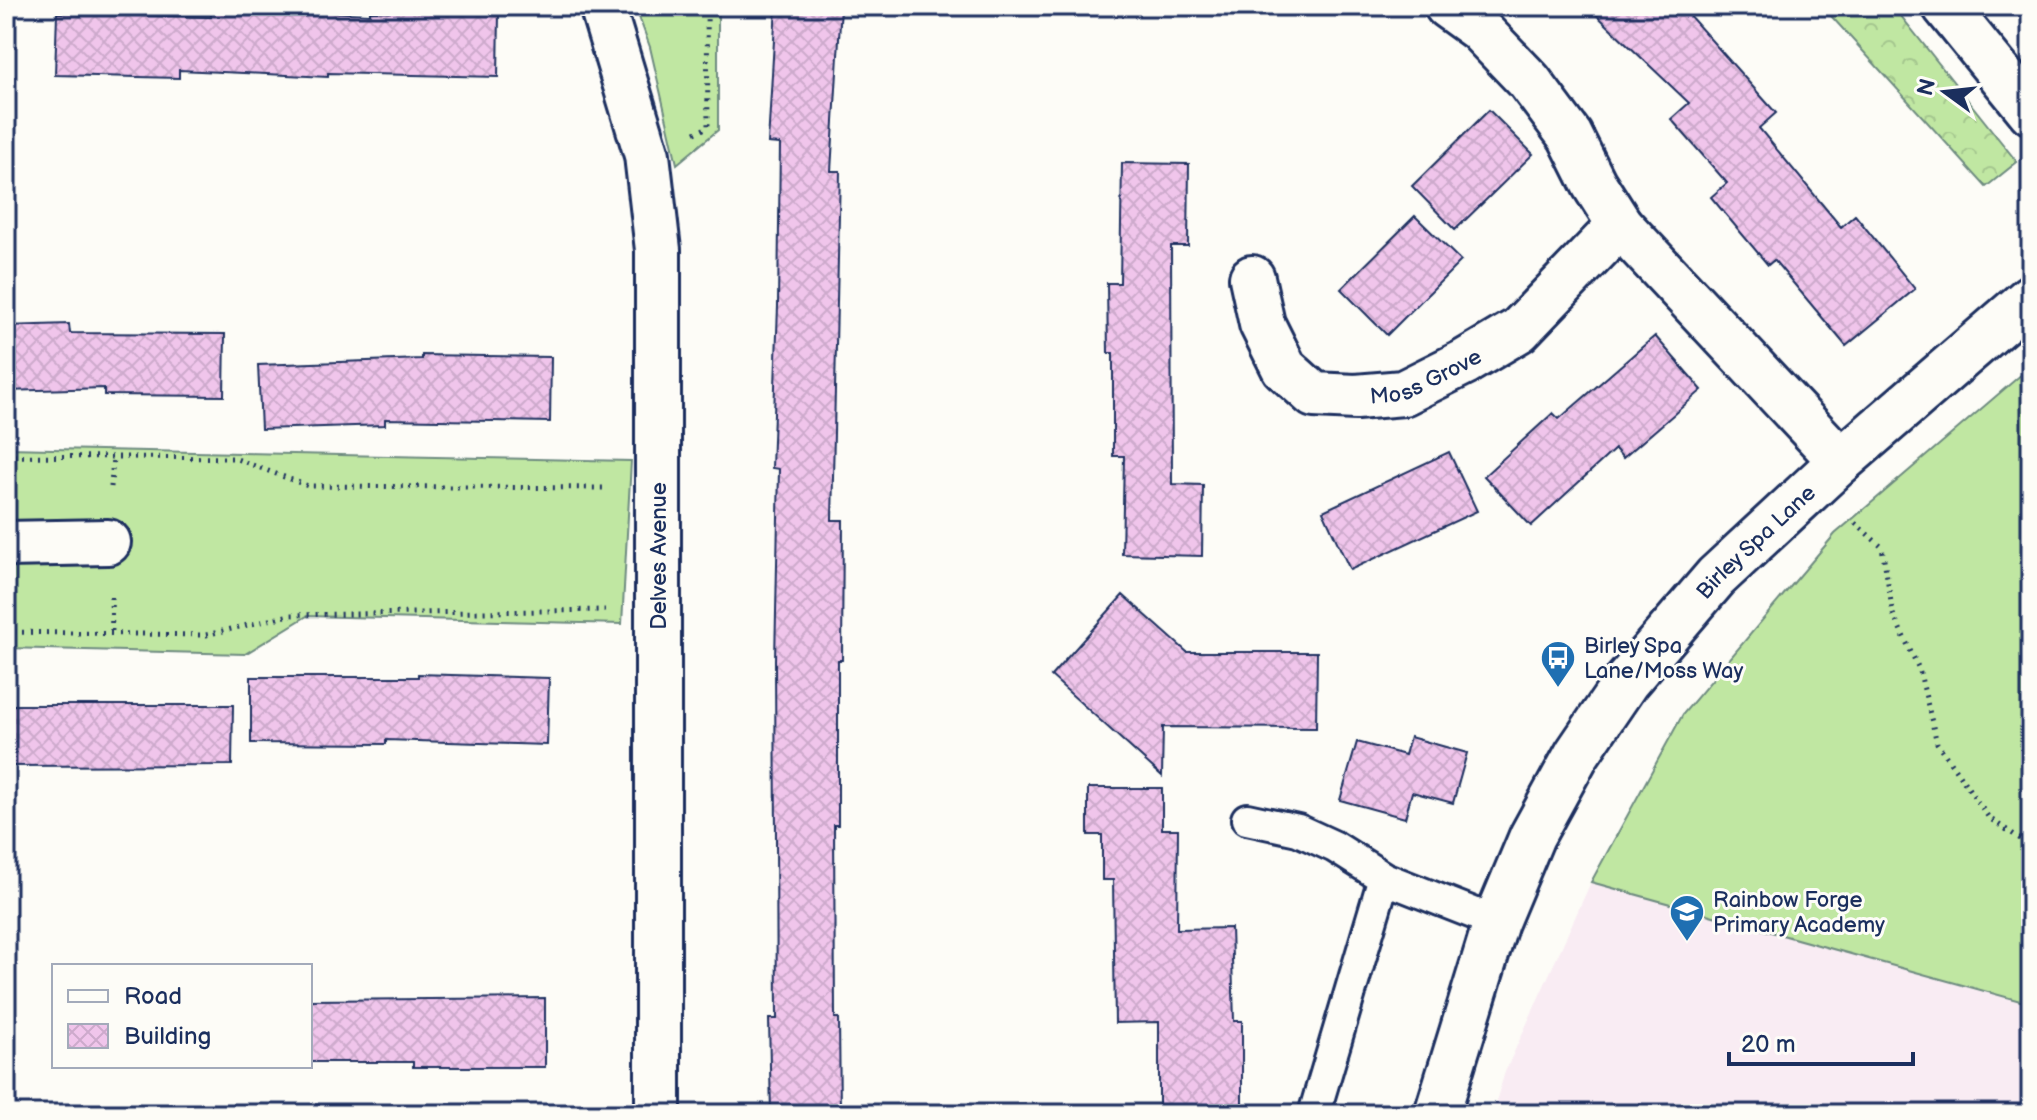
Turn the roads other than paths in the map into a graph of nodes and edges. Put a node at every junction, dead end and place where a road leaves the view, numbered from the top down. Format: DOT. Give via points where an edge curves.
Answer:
graph roads {
  1 [pos="602,6"];
  2 [pos="1447,6"];
  3 [pos="1945,6"];
  4 [pos="2031,112"];
  5 [pos="1620,225"];
  6 [pos="1252,278"];
  7 [pos="2031,297"];
  8 [pos="1827,474"];
  9 [pos="108,542"];
  10 [pos="6,544"];
  11 [pos="1247,819"];
  12 [pos="1384,878"];
  13 [pos="1496,922"];
  14 [pos="658,1114"];
  15 [pos="1314,1114"];
  16 [pos="1437,1114"];
  1 -- 14 [label="street, Delves Avenue" via="647,155 658,250"];
  2 -- 5 [label="street" via="1479,29 1529,81 1570,136"];
  3 -- 4 [label="street"];
  5 -- 6 [label="street, Moss Grove" via="1519,330 1403,393 1314,395 1284,368 1262,324"];
  5 -- 8 [label="street"];
  7 -- 8 [label="street, Birley Spa Lane"];
  8 -- 13 [label="street, Birley Spa Lane" via="1716,577 1626,682 1539,822"];
  9 -- 10 [label="street"];
  11 -- 12 [label="lane" via="1298,830"];
  12 -- 13 [label="lane"];
  12 -- 15 [label="lane"];
  13 -- 16 [label="street, Birley Spa Lane"];
}
